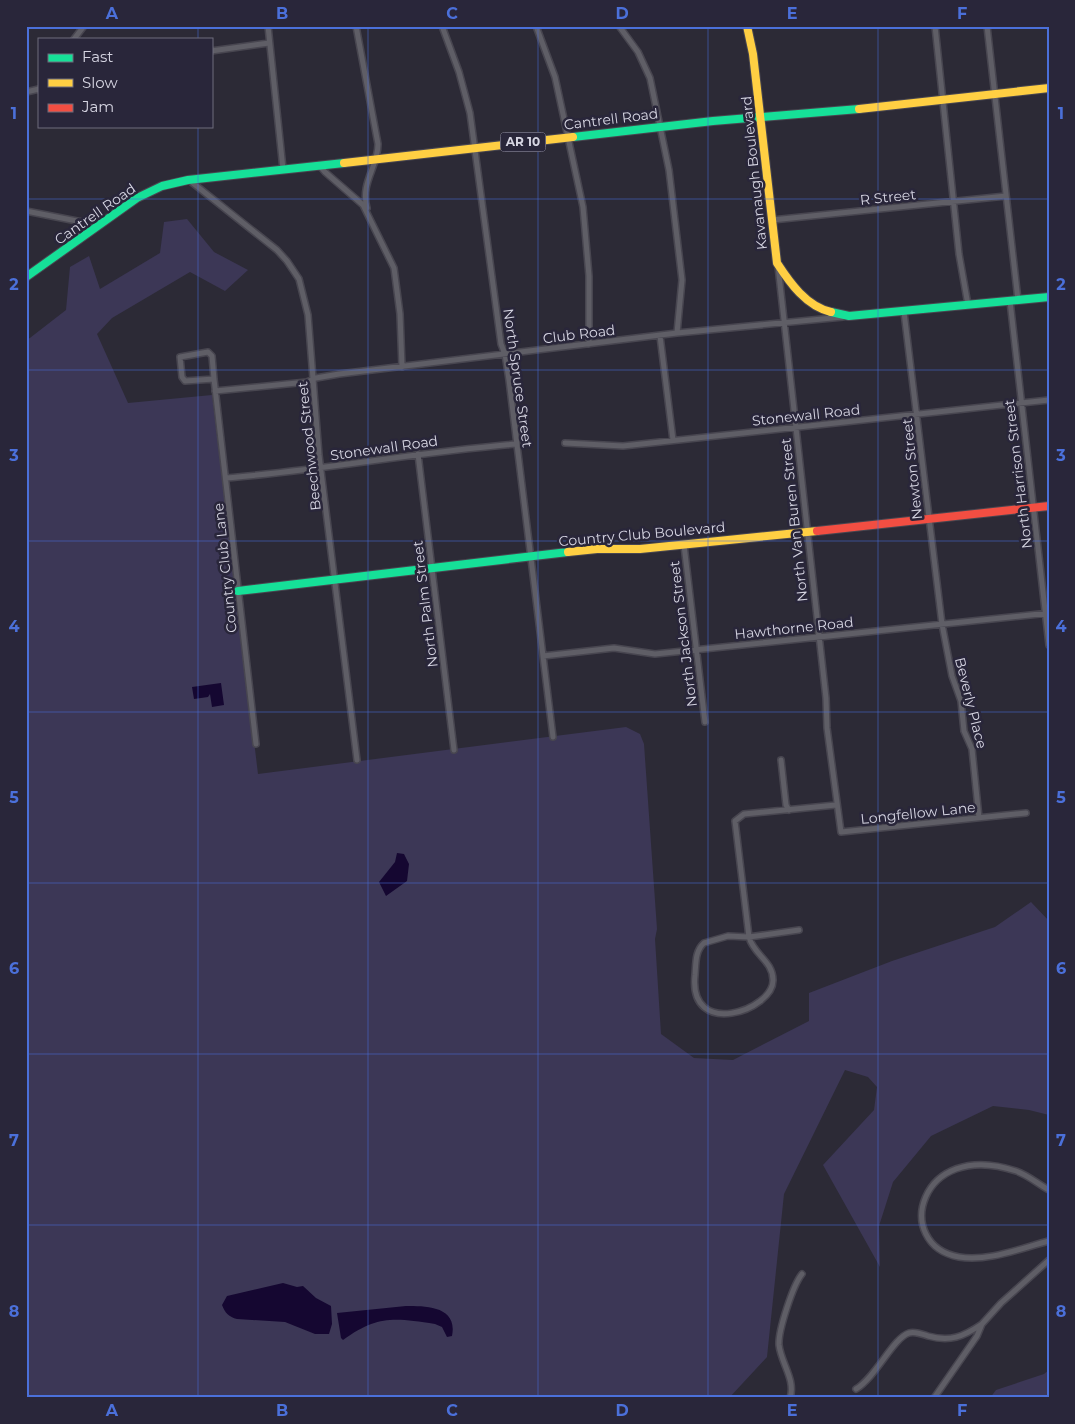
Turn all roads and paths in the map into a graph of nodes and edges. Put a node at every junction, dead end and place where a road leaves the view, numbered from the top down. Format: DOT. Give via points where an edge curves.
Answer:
graph roads {
  1 [pos="84,26"];
  2 [pos="268,26"];
  3 [pos="356,26"];
  4 [pos="442,26"];
  5 [pos="536,26"];
  6 [pos="619,26"];
  7 [pos="747,26"];
  8 [pos="935,26"];
  9 [pos="988,26"];
  10 [pos="75,38"];
  11 [pos="269,43"];
  12 [pos="212,51"];
  13 [pos="1049,88"];
  14 [pos="995,94"];
  15 [pos="942,99"];
  16 [pos="760,116"];
  17 [pos="659,126"];
  18 [pos="569,137"];
  19 [pos="476,147"];
  20 [pos="378,158"];
  21 [pos="319,165"];
  22 [pos="283,169"];
  23 [pos="188,180"];
  24 [pos="1006,196"];
  25 [pos="955,202"];
  26 [pos="26,211"];
  27 [pos="368,213"];
  28 [pos="772,220"];
  29 [pos="77,221"];
  30 [pos="91,230"];
  31 [pos="80,239"];
  32 [pos="777,263"];
  33 [pos="26,277"];
  34 [pos="1049,296"];
  35 [pos="1014,300"];
  36 [pos="968,305"];
  37 [pos="904,312"];
  38 [pos="848,316"];
  39 [pos="783,324"];
  40 [pos="677,334"];
  41 [pos="660,336"];
  42 [pos="589,344"];
  43 [pos="505,354"];
  44 [pos="402,367"];
  45 [pos="214,379"];
  46 [pos="312,380"];
  47 [pos="215,391"];
  48 [pos="1049,400"];
  49 [pos="1021,403"];
  50 [pos="917,414"];
  51 [pos="795,427"];
  52 [pos="673,440"];
  53 [pos="565,443"];
  54 [pos="516,444"];
  55 [pos="418,454"];
  56 [pos="321,468"];
  57 [pos="226,478"];
  58 [pos="1049,506"];
  59 [pos="1033,508"];
  60 [pos="929,519"];
  61 [pos="806,532"];
  62 [pos="684,545"];
  63 [pos="531,557"];
  64 [pos="432,569"];
  65 [pos="335,580"];
  66 [pos="238,591"];
  67 [pos="1047,613"];
  68 [pos="942,624"];
  69 [pos="819,637"];
  70 [pos="1049,646"];
  71 [pos="696,650"];
  72 [pos="543,656"];
  73 [pos="705,722"];
  74 [pos="553,736"];
  75 [pos="256,744"];
  76 [pos="454,750"];
  77 [pos="357,760"];
  78 [pos="781,760"];
  79 [pos="836,805"];
  80 [pos="789,810"];
  81 [pos="1026,814"];
  82 [pos="980,818"];
  83 [pos="799,930"];
  84 [pos="749,937"];
  85 [pos="1049,1190"];
  86 [pos="1049,1241"];
  87 [pos="1049,1260"];
  88 [pos="802,1274"];
  89 [pos="982,1324"];
  90 [pos="856,1389"];
  91 [pos="790,1398"];
  92 [pos="934,1398"];
  1 -- 10 [label="street"];
  2 -- 11 [label="street"];
  3 -- 20 [label="street"];
  4 -- 19 [label="street, North Spruce Street" via="463,83"];
  5 -- 18 [label="street" via="555,77"];
  6 -- 17 [label="street" via="638,52 650,78"];
  7 -- 16 [label="street, Kavanaugh Boulevard"];
  8 -- 15 [label="street"];
  9 -- 14 [label="street, North Harrison Street"];
  11 -- 12 [label="street"];
  11 -- 22 [label="street"];
  13 -- 14 [label="street, Cantrell Road / AR 10"];
  14 -- 15 [label="street, Cantrell Road / AR 10"];
  14 -- 24 [label="street, North Harrison Street"];
  15 -- 16 [label="street, Cantrell Road / AR 10" via="812,114"];
  15 -- 25 [label="street"];
  16 -- 17 [label="street, Cantrell Road / AR 10"];
  16 -- 28 [label="street, Kavanaugh Boulevard"];
  17 -- 18 [label="street, Cantrell Road / AR 10"];
  17 -- 40 [label="street" via="672,185 680,254 682,280"];
  18 -- 19 [label="street, Cantrell Road / AR 10"];
  18 -- 42 [label="street" via="586,231"];
  19 -- 20 [label="street, Cantrell Road / AR 10"];
  19 -- 43 [label="street, North Spruce Street" via="501,344"];
  20 -- 21 [label="street, Cantrell Road / AR 10"];
  20 -- 27 [label="street" via="365,190"];
  21 -- 22 [label="street, Cantrell Road / AR 10"];
  21 -- 27 [label="street"];
  22 -- 23 [label="street, Cantrell Road / AR 10"];
  23 -- 30 [label="street, Cantrell Road / AR 10" via="149,192"];
  23 -- 46 [label="street, Beechwood Street" via="277,250 299,279 308,315"];
  24 -- 25 [label="street, R Street"];
  24 -- 35 [label="street, North Harrison Street"];
  25 -- 28 [label="street, R Street"];
  25 -- 36 [label="street"];
  26 -- 29 [label="street"];
  27 -- 44 [label="street" via="397,278"];
  28 -- 32 [label="street, Kavanaugh Boulevard"];
  29 -- 30 [label="street" via="85,223"];
  29 -- 31 [label="street" via="76,231"];
  30 -- 31 [label="street, Cantrell Road / AR 10"];
  31 -- 33 [label="street, Cantrell Road / AR 10"];
  32 -- 38 [label="street, Kavanaugh Boulevard" via="789,282 806,299"];
  32 -- 39 [label="street, North Van Buren Street"];
  34 -- 35 [label="street, Kavanaugh Boulevard"];
  35 -- 36 [label="street, Kavanaugh Boulevard"];
  35 -- 49 [label="street, North Harrison Street"];
  36 -- 37 [label="street, Kavanaugh Boulevard"];
  37 -- 38 [label="street, Kavanaugh Boulevard"];
  37 -- 50 [label="street, Newton Street"];
  38 -- 39 [label="street, Club Road"];
  39 -- 40 [label="street, Club Road"];
  39 -- 51 [label="street, North Van Buren Street"];
  40 -- 41 [label="street, Club Road"];
  41 -- 42 [label="street, Club Road"];
  41 -- 52 [label="street"];
  42 -- 43 [label="street, Club Road"];
  43 -- 44 [label="street, Club Road"];
  43 -- 54 [label="street, North Spruce Street"];
  44 -- 46 [label="street, Club Road"];
  45 -- 45 [label="street, Country Club Lane" via="185,381 180,357 211,353"];
  45 -- 47 [label="street, Country Club Lane"];
  46 -- 47 [label="street"];
  46 -- 56 [label="street, Beechwood Street"];
  47 -- 57 [label="street, Country Club Lane"];
  48 -- 49 [label="street, Stonewall Road"];
  49 -- 50 [label="street, Stonewall Road"];
  49 -- 59 [label="street, North Harrison Street"];
  50 -- 51 [label="street, Stonewall Road"];
  50 -- 60 [label="street, Newton Street"];
  51 -- 52 [label="street, Stonewall Road"];
  51 -- 61 [label="street, North Van Buren Street"];
  52 -- 53 [label="street, Stonewall Road" via="623,446"];
  54 -- 55 [label="street, Stonewall Road"];
  54 -- 63 [label="street, North Spruce Street"];
  55 -- 56 [label="street, Stonewall Road"];
  55 -- 64 [label="street, North Palm Street"];
  56 -- 57 [label="street, Stonewall Road"];
  56 -- 65 [label="street, Beechwood Street"];
  57 -- 66 [label="street, Country Club Lane"];
  58 -- 59 [label="street, Country Club Boulevard"];
  59 -- 60 [label="street, Country Club Boulevard"];
  59 -- 67 [label="street, North Harrison Street"];
  60 -- 61 [label="street, Country Club Boulevard"];
  60 -- 68 [label="street, Newton Street"];
  61 -- 62 [label="street, Country Club Boulevard"];
  61 -- 69 [label="street, North Van Buren Street"];
  62 -- 63 [label="street, Country Club Boulevard" via="597,549"];
  62 -- 71 [label="street, North Jackson Street"];
  63 -- 64 [label="street, Country Club Boulevard"];
  63 -- 72 [label="street, North Spruce Street"];
  64 -- 65 [label="street, Country Club Boulevard"];
  64 -- 76 [label="street, North Palm Street"];
  65 -- 66 [label="street, Country Club Boulevard"];
  65 -- 77 [label="street, Beechwood Street"];
  66 -- 75 [label="street, Country Club Lane"];
  67 -- 68 [label="street, Hawthorne Road"];
  67 -- 70 [label="street, North Harrison Street"];
  68 -- 69 [label="street, Hawthorne Road"];
  68 -- 82 [label="street, Beverly Place" via="952,676 961,701 964,731 972,748"];
  69 -- 71 [label="street, Hawthorne Road"];
  69 -- 79 [label="street"];
  71 -- 72 [label="street, Hawthorne Road" via="650,654 614,648"];
  71 -- 73 [label="street, North Jackson Street"];
  72 -- 74 [label="street, North Spruce Street"];
  78 -- 80 [label="street"];
  79 -- 80 [label="street"];
  79 -- 82 [label="street, Longfellow Lane" via="841,832"];
  80 -- 84 [label="street" via="744,814 735,821"];
  81 -- 82 [label="street, Longfellow Lane"];
  83 -- 84 [label="street"];
  84 -- 84 [label="street" via="773,975 769,995 757,1004 732,1012 718,1014 705,1010 693,988 700,946 712,939 728,936"];
  85 -- 86 [label="street" via="1017,1171 971,1165 953,1169 939,1177 928,1191 922,1208 924,1225 932,1241 945,1252 958,1257 984,1257"];
  87 -- 89 [label="street" via="1001,1302"];
  88 -- 91 [label="street" via="779,1343 791,1382"];
  89 -- 90 [label="street" via="951,1339 907,1334 870,1380"];
  89 -- 92 [label="street"];
}
